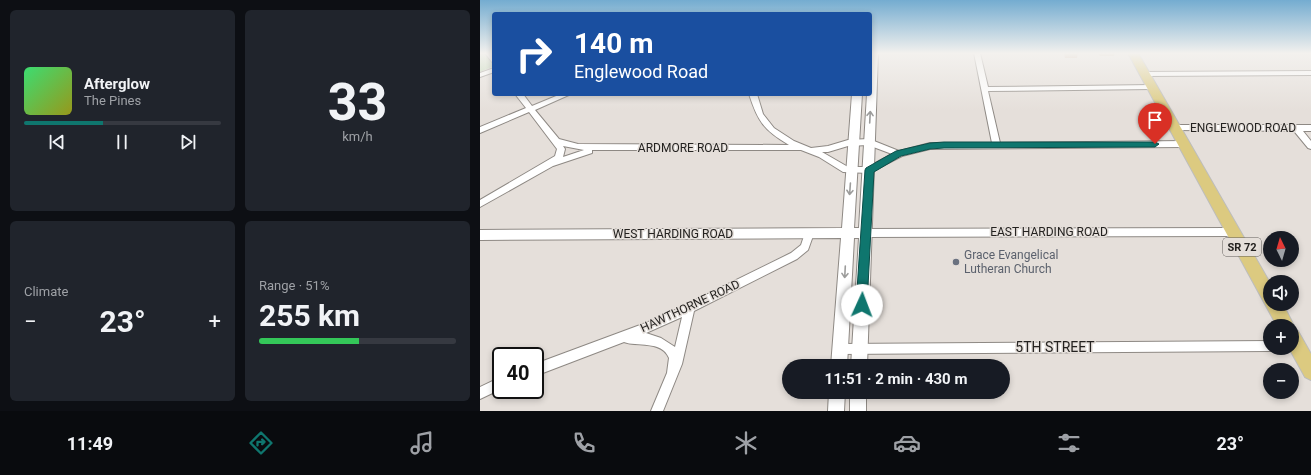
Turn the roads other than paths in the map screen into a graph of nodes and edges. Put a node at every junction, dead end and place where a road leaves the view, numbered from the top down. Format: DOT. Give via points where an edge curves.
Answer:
graph roads {
  1 [pos="873,72"];
  2 [pos="981,72"];
  3 [pos="1311,73"];
  4 [pos="1144,74"];
  5 [pos="1152,87"];
  6 [pos="872,89"];
  7 [pos="984,89"];
  8 [pos="521,96"];
  9 [pos="562,96"];
  10 [pos="754,96"];
  11 [pos="857,96"];
  12 [pos="872,96"];
  13 [pos="530,108"];
  14 [pos="1175,128"];
  15 [pos="1296,128"];
  16 [pos="1311,128"];
  17 [pos="480,130"];
  18 [pos="556,141"];
  19 [pos="853,142"];
  20 [pos="869,142"];
  21 [pos="1184,144"];
  22 [pos="996,145"];
  23 [pos="1311,146"];
  24 [pos="605,148"];
  25 [pos="808,149"];
  26 [pos="899,154"];
  27 [pos="547,166"];
  28 [pos="851,170"];
  29 [pos="869,170"];
  30 [pos="480,204"];
  31 [pos="1233,232"];
  32 [pos="809,233"];
  33 [pos="847,233"];
  34 [pos="865,233"];
  35 [pos="480,235"];
  36 [pos="1263,286"];
  37 [pos="689,309"];
  38 [pos="612,341"];
  39 [pos="1263,346"];
  40 [pos="840,349"];
  41 [pos="860,349"];
  42 [pos="1299,351"];
  43 [pos="839,359"];
  44 [pos="859,359"];
  45 [pos="676,365"];
  46 [pos="544,367"];
  47 [pos="1311,371"];
  48 [pos="492,387"];
  49 [pos="480,393"];
  50 [pos="837,399"];
  51 [pos="858,399"];
  52 [pos="657,411"];
  53 [pos="836,411"];
  54 [pos="858,411"];
  6 -- 1 [label="street, one-way"];
  2 -- 7 [label="street"];
  3 -- 4 [label="street"];
  4 -- 5 [label="main road, SR 72"];
  5 -- 7 [label="street"];
  5 -- 14 [label="main road, SR 72"];
  7 -- 22 [label="street"];
  8 -- 13 [label="street"];
  9 -- 13 [label="street"];
  10 -- 25 [label="street" via="759,114 771,130 791,143"];
  11 -- 19 [label="street"];
  20 -- 12 [label="street, one-way"];
  13 -- 17 [label="street"];
  13 -- 18 [label="street"];
  14 -- 15 [label="street, ENGLEWOOD ROAD"];
  14 -- 21 [label="main road, SR 72"];
  15 -- 16 [label="street, ENGLEWOOD ROAD"];
  15 -- 23 [label="street"];
  18 -- 24 [label="street, ARDMORE ROAD" via="578,147"];
  18 -- 27 [label="street" via="561,152 556,160"];
  19 -- 20 [label="street, ARDMORE ROAD"];
  19 -- 25 [label="street, ARDMORE ROAD" via="828,150"];
  19 -- 28 [label="street"];
  20 -- 26 [label="street"];
  20 -- 29 [label="street"];
  21 -- 22 [label="street, ENGLEWOOD ROAD"];
  21 -- 31 [label="main road, SR 72"];
  22 -- 26 [label="street, ENGLEWOOD ROAD" via="930,146"];
  24 -- 25 [label="street, ARDMORE ROAD"];
  24 -- 27 [label="street" via="575,155"];
  25 -- 28 [label="street" via="846,170"];
  26 -- 29 [label="street, ENGLEWOOD ROAD"];
  27 -- 30 [label="street"];
  28 -- 29 [label="street"];
  28 -- 33 [label="street, one-way"];
  29 -- 34 [label="street"];
  31 -- 34 [label="street, EAST HARDING ROAD"];
  31 -- 36 [label="main road, SR 72"];
  32 -- 33 [label="street, WEST HARDING ROAD"];
  32 -- 35 [label="street, WEST HARDING ROAD"];
  32 -- 37 [label="street, HAWTHORNE ROAD" via="805,247 794,256"];
  33 -- 34 [label="street, WEST HARDING ROAD"];
  33 -- 40 [label="street, one-way"];
  34 -- 41 [label="street"];
  37 -- 38 [label="street, HAWTHORNE ROAD"];
  37 -- 45 [label="street"];
  38 -- 45 [label="street" via="638,337 655,341 674,353"];
  38 -- 46 [label="street, HAWTHORNE ROAD"];
  39 -- 41 [label="street, 5TH STREET"];
  40 -- 41 [label="street, 5TH STREET"];
  40 -- 43 [label="street"];
  41 -- 44 [label="street"];
  42 -- 47 [label="main road"];
  45 -- 52 [label="street"];
  48 -- 49 [label="street"];
  50 -- 53 [label="street"];
  51 -- 54 [label="street"];
}
